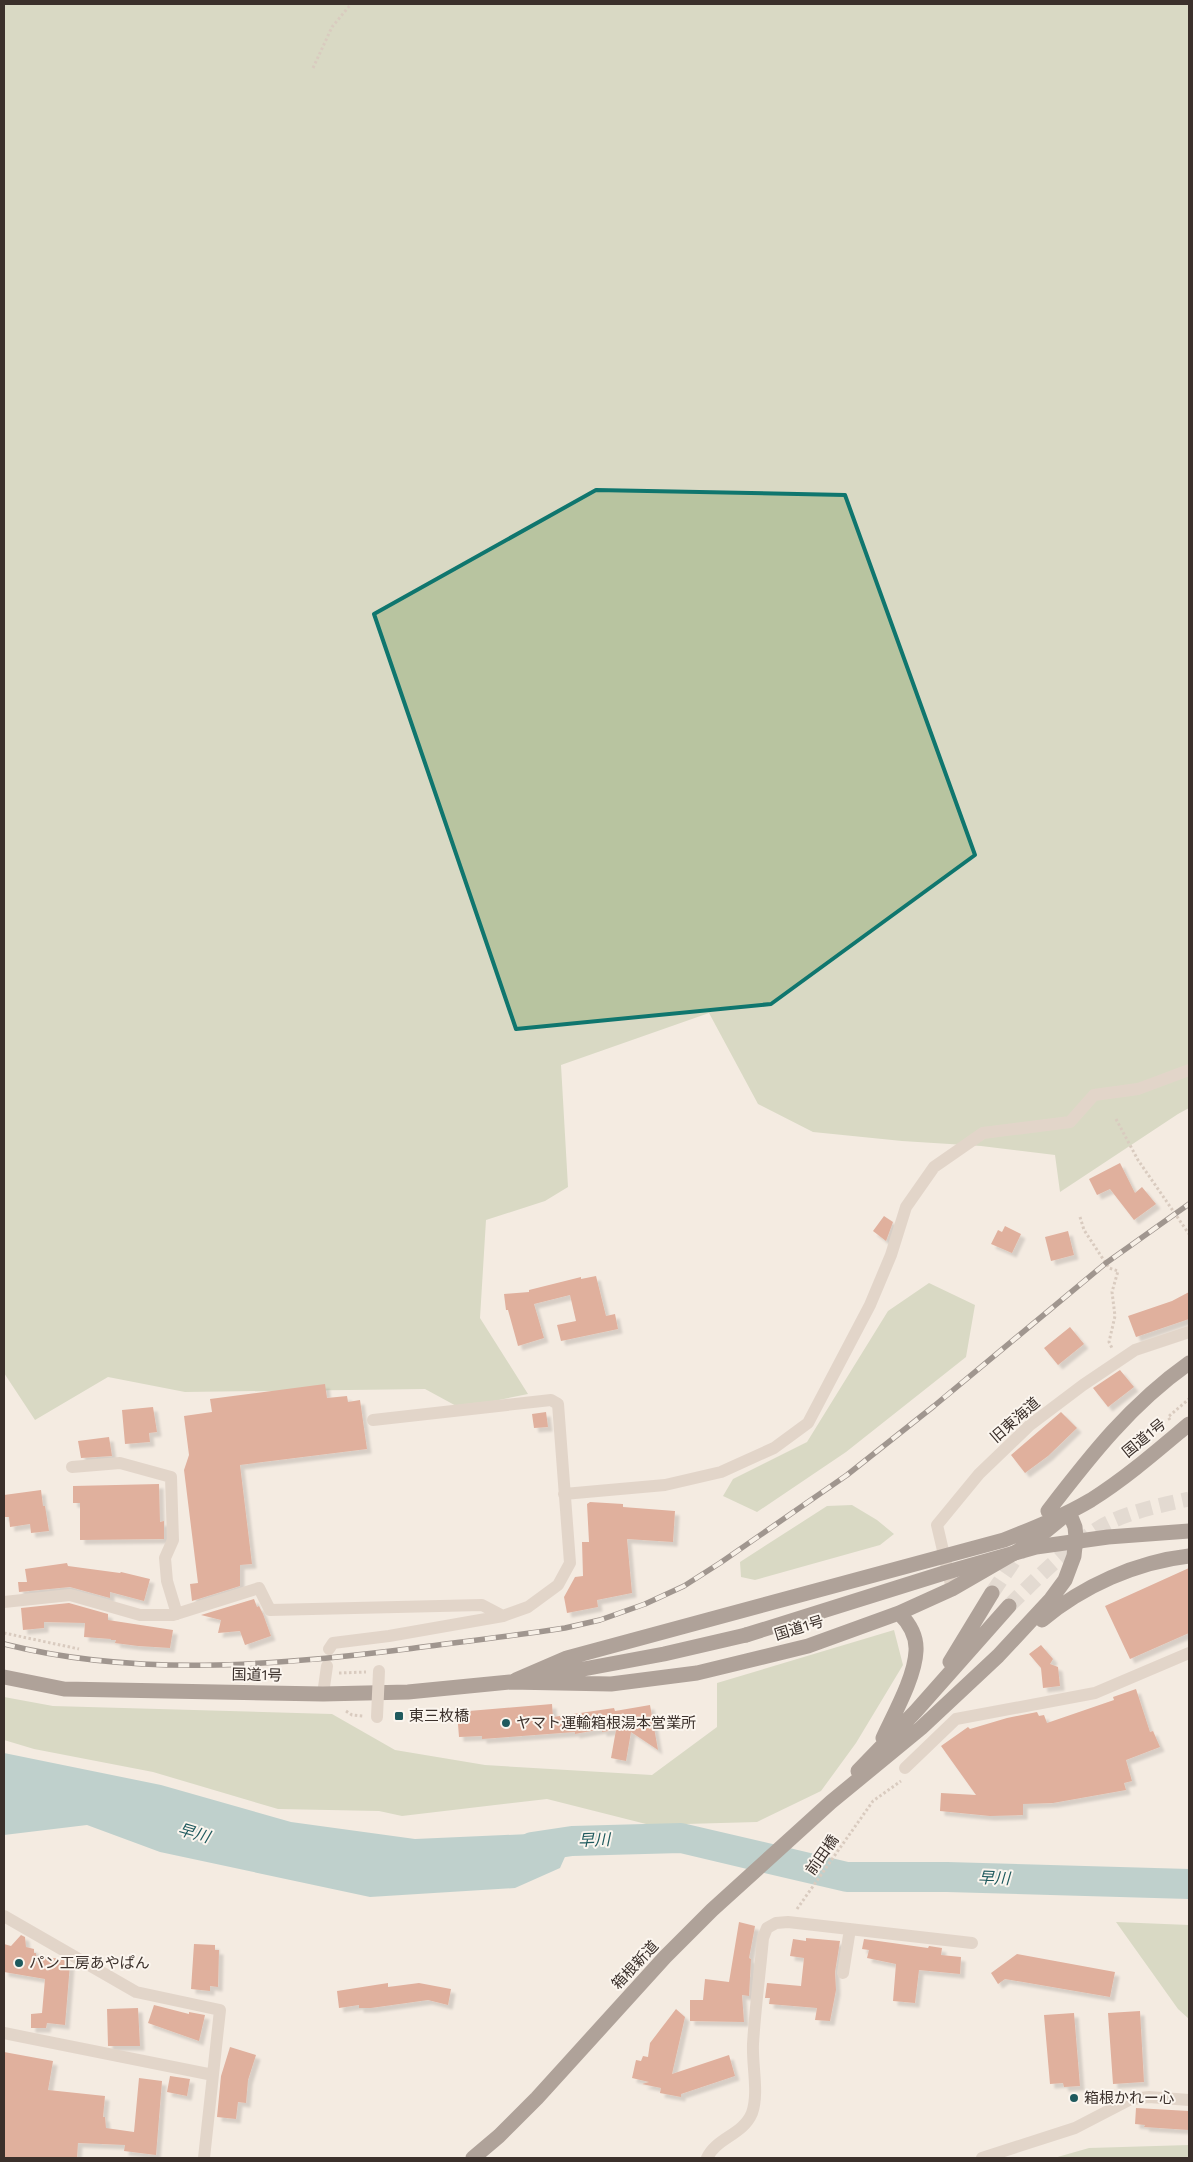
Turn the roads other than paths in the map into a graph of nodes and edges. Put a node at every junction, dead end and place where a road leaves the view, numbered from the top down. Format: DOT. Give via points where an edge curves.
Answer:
graph roads {
  1 [pos="1189,1070"];
  2 [pos="1189,1332"];
  3 [pos="1189,1363"];
  4 [pos="373,1420"];
  5 [pos="1189,1424"];
  6 [pos="72,1467"];
  7 [pos="564,1494"];
  8 [pos="1048,1511"];
  9 [pos="1069,1512"];
  10 [pos="1189,1531"];
  11 [pos="944,1556"];
  12 [pos="1189,1556"];
  13 [pos="952,1589"];
  14 [pos="992,1593"];
  15 [pos="4,1602"];
  16 [pos="1009,1606"];
  17 [pos="899,1613"];
  18 [pos="177,1614"];
  19 [pos="503,1616"];
  20 [pos="329,1649"];
  21 [pos="1189,1653"];
  22 [pos="998,1656"];
  23 [pos="327,1666"];
  24 [pos="379,1671"];
  25 [pos="4,1677"];
  26 [pos="510,1682"];
  27 [pos="934,1689"];
  28 [pos="322,1694"];
  29 [pos="377,1717"];
  30 [pos="878,1748"];
  31 [pos="905,1768"];
  32 [pos="831,1802"];
  33 [pos="4,1916"];
  34 [pos="850,1928"];
  35 [pos="972,1943"];
  36 [pos="842,1973"];
  37 [pos="4,2033"];
  38 [pos="213,2075"];
  39 [pos="1189,2100"];
  40 [pos="204,2158"];
  41 [pos="473,2158"];
  42 [pos="707,2158"];
  43 [pos="982,2158"];
  1 -- 7 [label="street" via="1138,1089 1094,1095 1070,1122 983,1133 934,1167 906,1207 870,1305 808,1423 774,1448 722,1472 665,1485"];
  2 -- 11 [label="street, 旧東海道" via="1135,1350 1030,1426 979,1474 936,1525"];
  3 -- 8 [label="highway" via="1133,1408 1101,1442"];
  4 -- 7 [label="street" via="551,1400 558,1404"];
  5 -- 9 [label="highway, 国道1号" via="1120,1479"];
  6 -- 18 [label="street" via="120,1463 171,1477 173,1540 165,1558 167,1581"];
  7 -- 19 [label="street" via="570,1563 558,1585 528,1607"];
  9 -- 11 [label="highway, 国道1号" via="1004,1540"];
  9 -- 13 [label="highway, 国道1号" via="1030,1544"];
  9 -- 22 [label="highway" via="1075,1527 1076,1543 1065,1580"];
  10 -- 26 [label="highway, bridge" via="1036,1547 746,1635"];
  11 -- 13 [label="street, 旧東海道"];
  11 -- 26 [label="highway, 国道1号" via="567,1658"];
  12 -- 22 [label="highway" via="1125,1572 1087,1589 1056,1608"];
  13 -- 17 [label="highway, 国道1号"];
  14 -- 27 [label="highway"];
  15 -- 18 [label="street" via="70,1594 140,1615"];
  16 -- 27 [label="highway"];
  17 -- 26 [label="highway, 国道1号" via="808,1646 697,1673 611,1684"];
  17 -- 30 [label="highway" via="914,1634 916,1650 900,1703"];
  18 -- 19 [label="street" via="259,1588 270,1610 482,1605"];
  19 -- 20 [label="street" via="389,1636 333,1642"];
  21 -- 31 [label="street" via="1094,1693 956,1718"];
  22 -- 32 [label="highway" via="921,1728"];
  23 -- 28 [label="street"];
  24 -- 29 [label="street, bridge"];
  25 -- 28 [label="highway, 国道1号" via="64,1689"];
  26 -- 28 [label="highway, 国道1号" via="408,1692"];
  27 -- 30 [label="highway"];
  30 -- 32 [label="highway"];
  32 -- 41 [label="highway, 箱根新道" via="712,1910 537,2098"];
  33 -- 38 [label="street" via="136,1992 220,2010"];
  34 -- 35 [label="street"];
  34 -- 36 [label="street"];
  34 -- 42 [label="street" via="788,1922 767,1928 763,1938 753,2046 752,2112 744,2126 711,2150"];
  37 -- 38 [label="street"];
  38 -- 40 [label="street"];
  39 -- 43 [label="street" via="1131,2099 1075,2128"];
}
